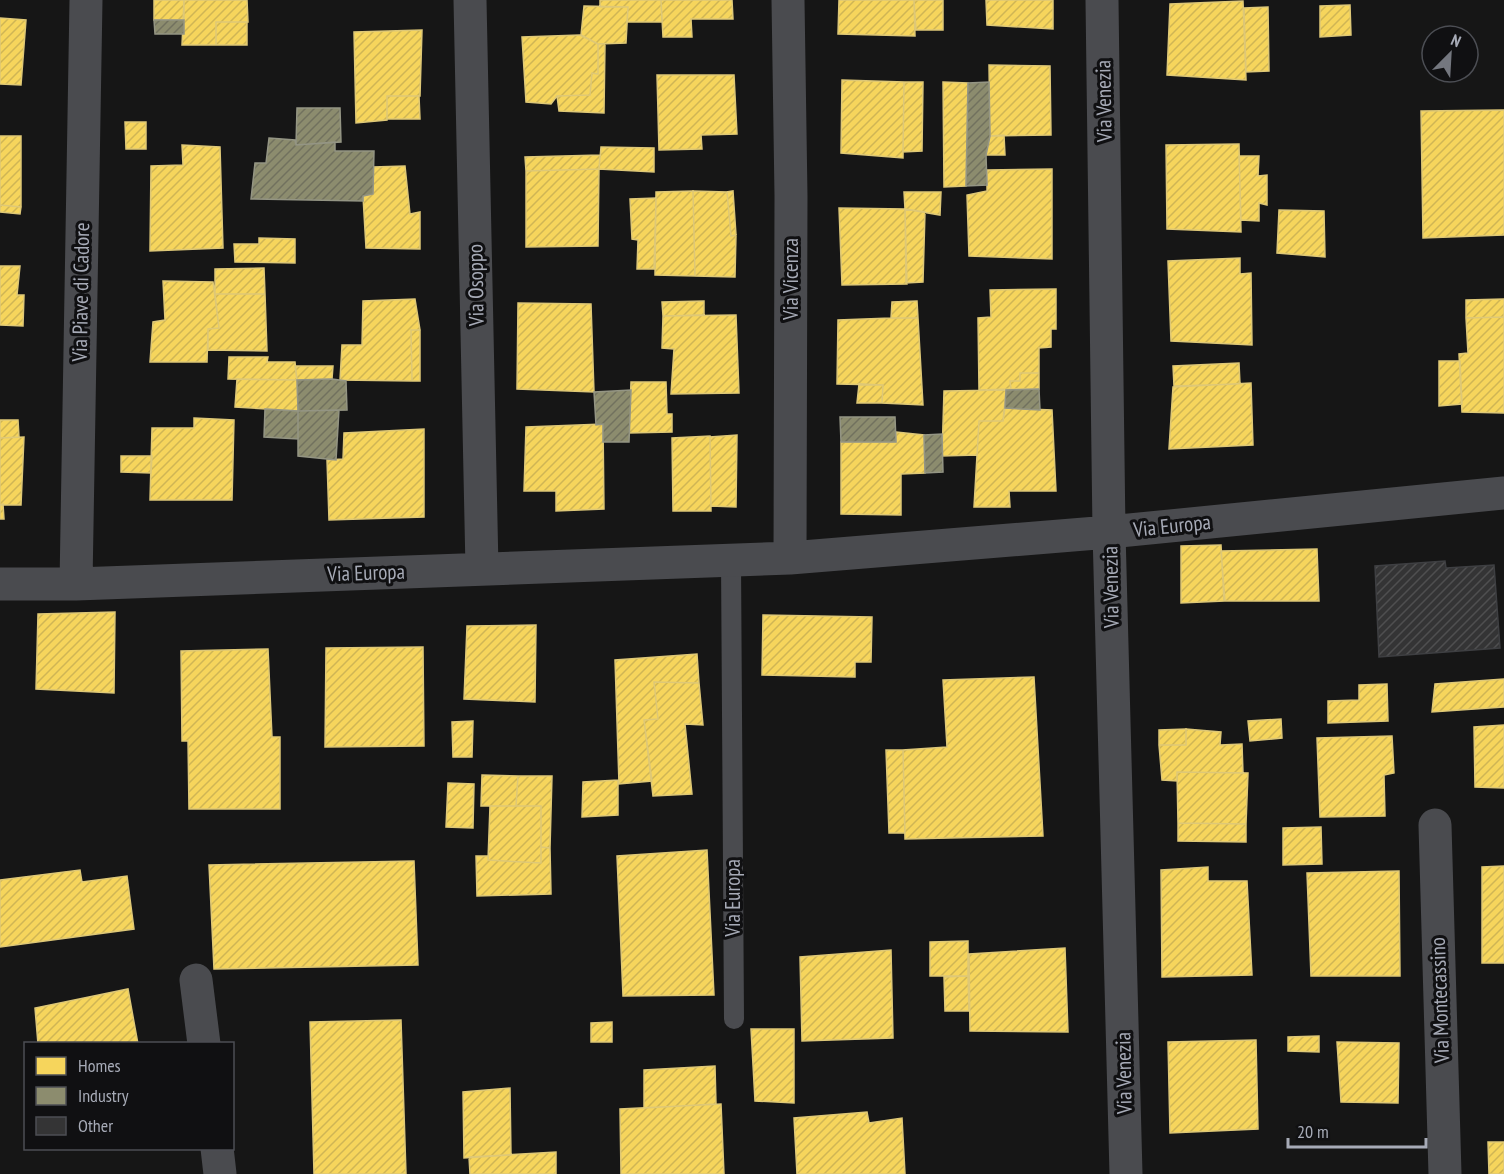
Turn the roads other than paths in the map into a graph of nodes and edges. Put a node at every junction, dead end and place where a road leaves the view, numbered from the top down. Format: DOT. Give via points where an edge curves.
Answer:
graph roads {
  1 [pos="86,0"];
  2 [pos="470,0"];
  3 [pos="788,0"];
  4 [pos="1102,0"];
  5 [pos="1504,494"];
  6 [pos="1109,532"];
  7 [pos="790,558"];
  8 [pos="731,561"];
  9 [pos="482,569"];
  10 [pos="0,584"];
  11 [pos="75,584"];
  12 [pos="1435,825"];
  13 [pos="196,980"];
  14 [pos="734,1019"];
  15 [pos="204,1042"];
  16 [pos="217,1150"];
  17 [pos="220,1174"];
  18 [pos="1126,1174"];
  19 [pos="1445,1174"];
  1 -- 11 [label="street, Via Piave di Cadore"];
  2 -- 9 [label="street, Via Osoppo"];
  3 -- 7 [label="street, Via Vicenza"];
  4 -- 6 [label="street, Via Venezia"];
  5 -- 6 [label="street, Via Europa"];
  6 -- 7 [label="street, Via Europa"];
  6 -- 18 [label="street, Via Venezia"];
  7 -- 8 [label="street, Via Europa"];
  8 -- 9 [label="street, Via Europa"];
  8 -- 14 [label="lane, Via Europa"];
  9 -- 11 [label="street, Via Europa"];
  10 -- 11 [label="street, Via Europa"];
  12 -- 19 [label="street, Via Montecassino"];
  13 -- 15 [label="street"];
  16 -- 17 [label="street"];
}
